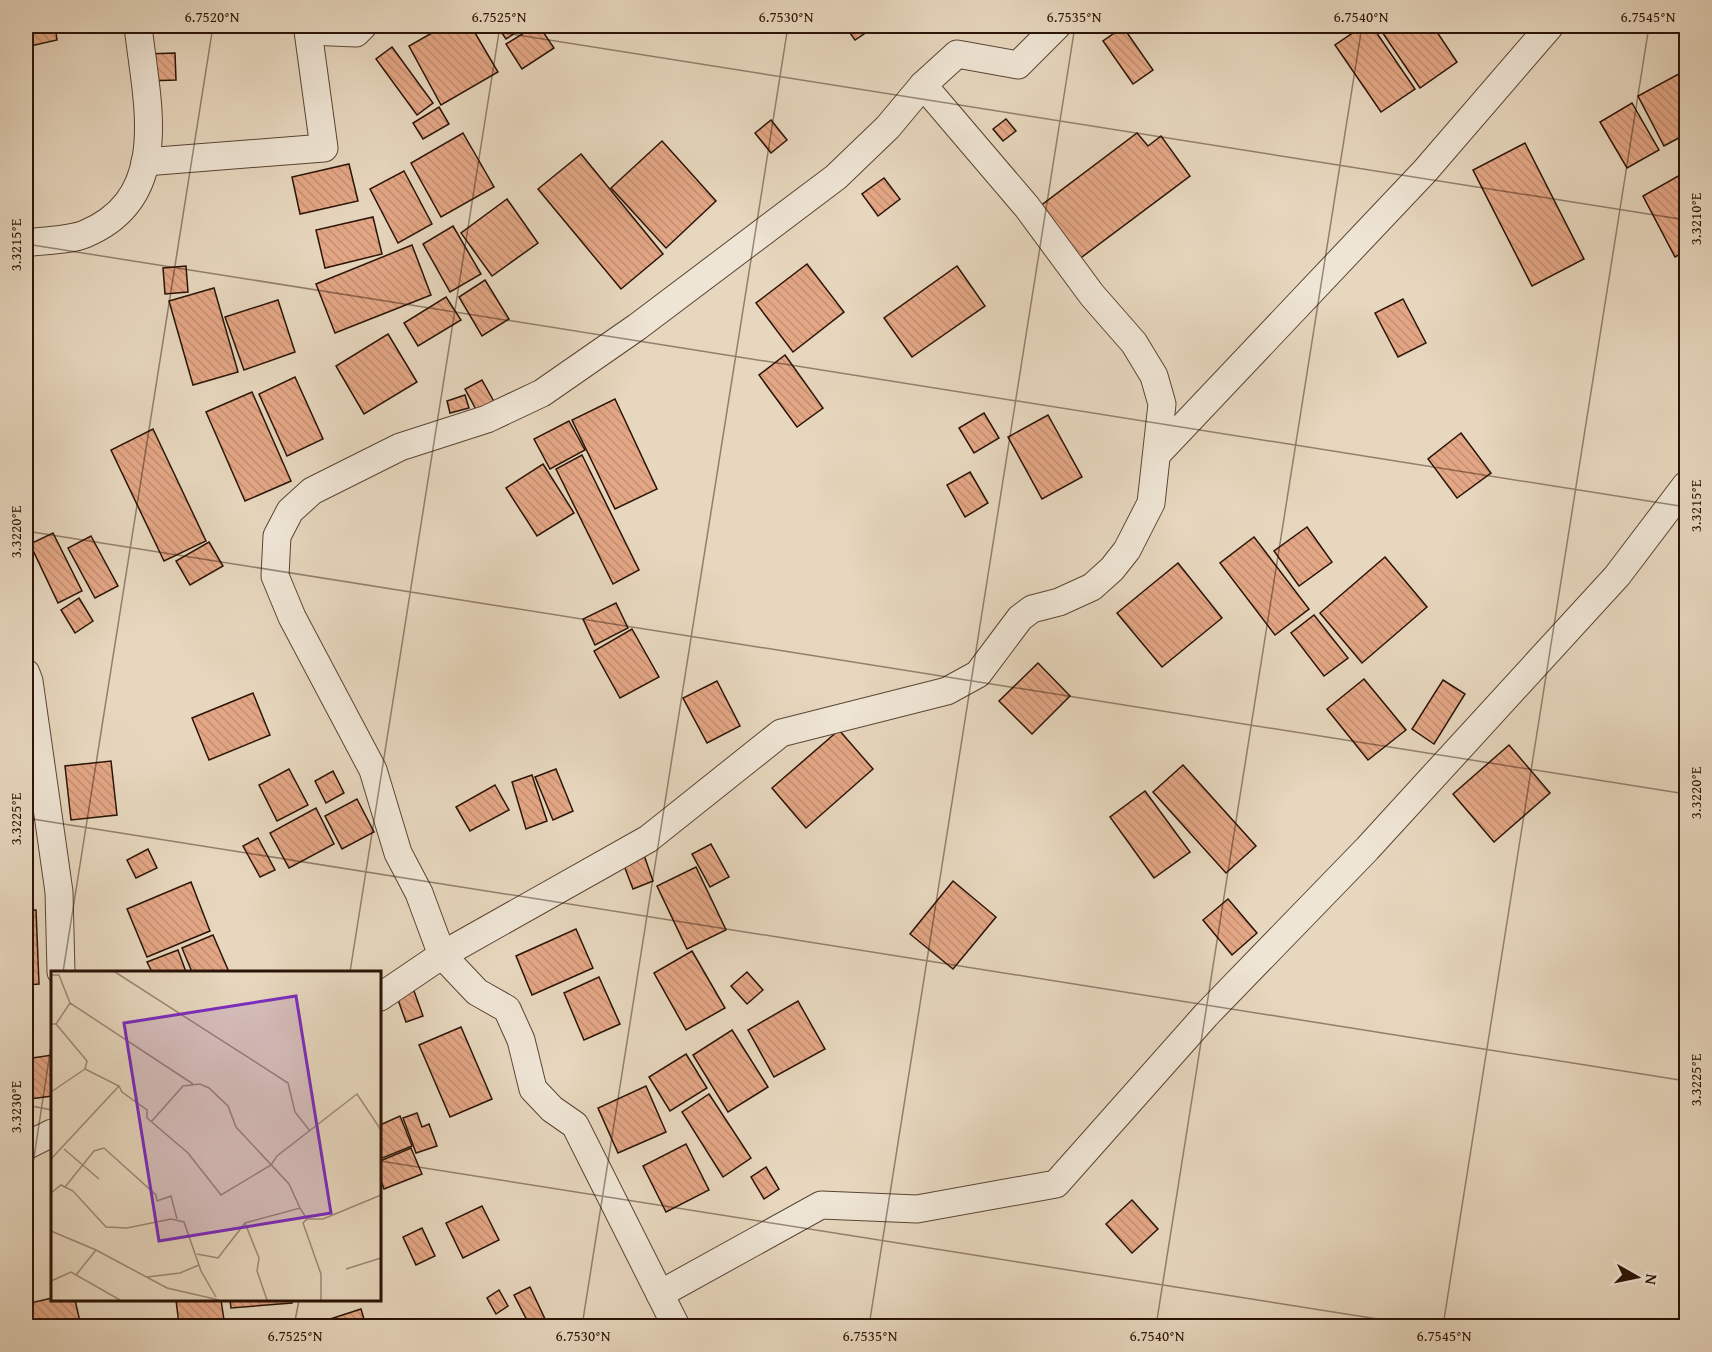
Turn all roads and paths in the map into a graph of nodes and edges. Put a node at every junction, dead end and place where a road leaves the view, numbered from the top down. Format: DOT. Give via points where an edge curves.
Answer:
graph roads {
  1 [pos="138,26"];
  2 [pos="363,26"];
  3 [pos="1057,26"];
  4 [pos="1550,26"];
  5 [pos="923,85"];
  6 [pos="146,162"];
  7 [pos="26,243"];
  8 [pos="1159,452"];
  9 [pos="1686,485"];
  10 [pos="27,679"];
  11 [pos="442,955"];
  12 [pos="61,971"];
  13 [pos="381,996"];
  14 [pos="51,1134"];
  15 [pos="26,1146"];
  16 [pos="660,1294"];
  17 [pos="676,1326"];
  1 -- 6 [label="street" via="151,123"];
  2 -- 6 [label="street" via="356,33 308,31 324,148"];
  3 -- 5 [label="street" via="1018,64 957,54"];
  4 -- 8 [label="street" via="1425,171"];
  5 -- 8 [label="street" via="1027,207 1092,295 1134,343 1154,376 1162,404"];
  5 -- 11 [label="street" via="888,127 836,177 637,327 542,393 487,419 400,447 312,491 290,511 277,536 275,576 292,617 373,770 398,853 419,893"];
  6 -- 7 [label="street" via="133,195 114,218 83,235"];
  8 -- 11 [label="street" via="1151,503 1127,550 1112,569 1092,587 1032,609 1020,618 978,674 947,691 781,733 648,839"];
  9 -- 16 [label="street" via="1617,576 1367,849 1206,1016 1056,1184 917,1209 821,1205"];
  10 -- 12 [label="street" via="59,892"];
  11 -- 13 [label="street"];
  11 -- 16 [label="street" via="477,992 507,1009 521,1040 533,1089 575,1125"];
  14 -- 15 [label="street"];
  16 -- 17 [label="street"];
}
